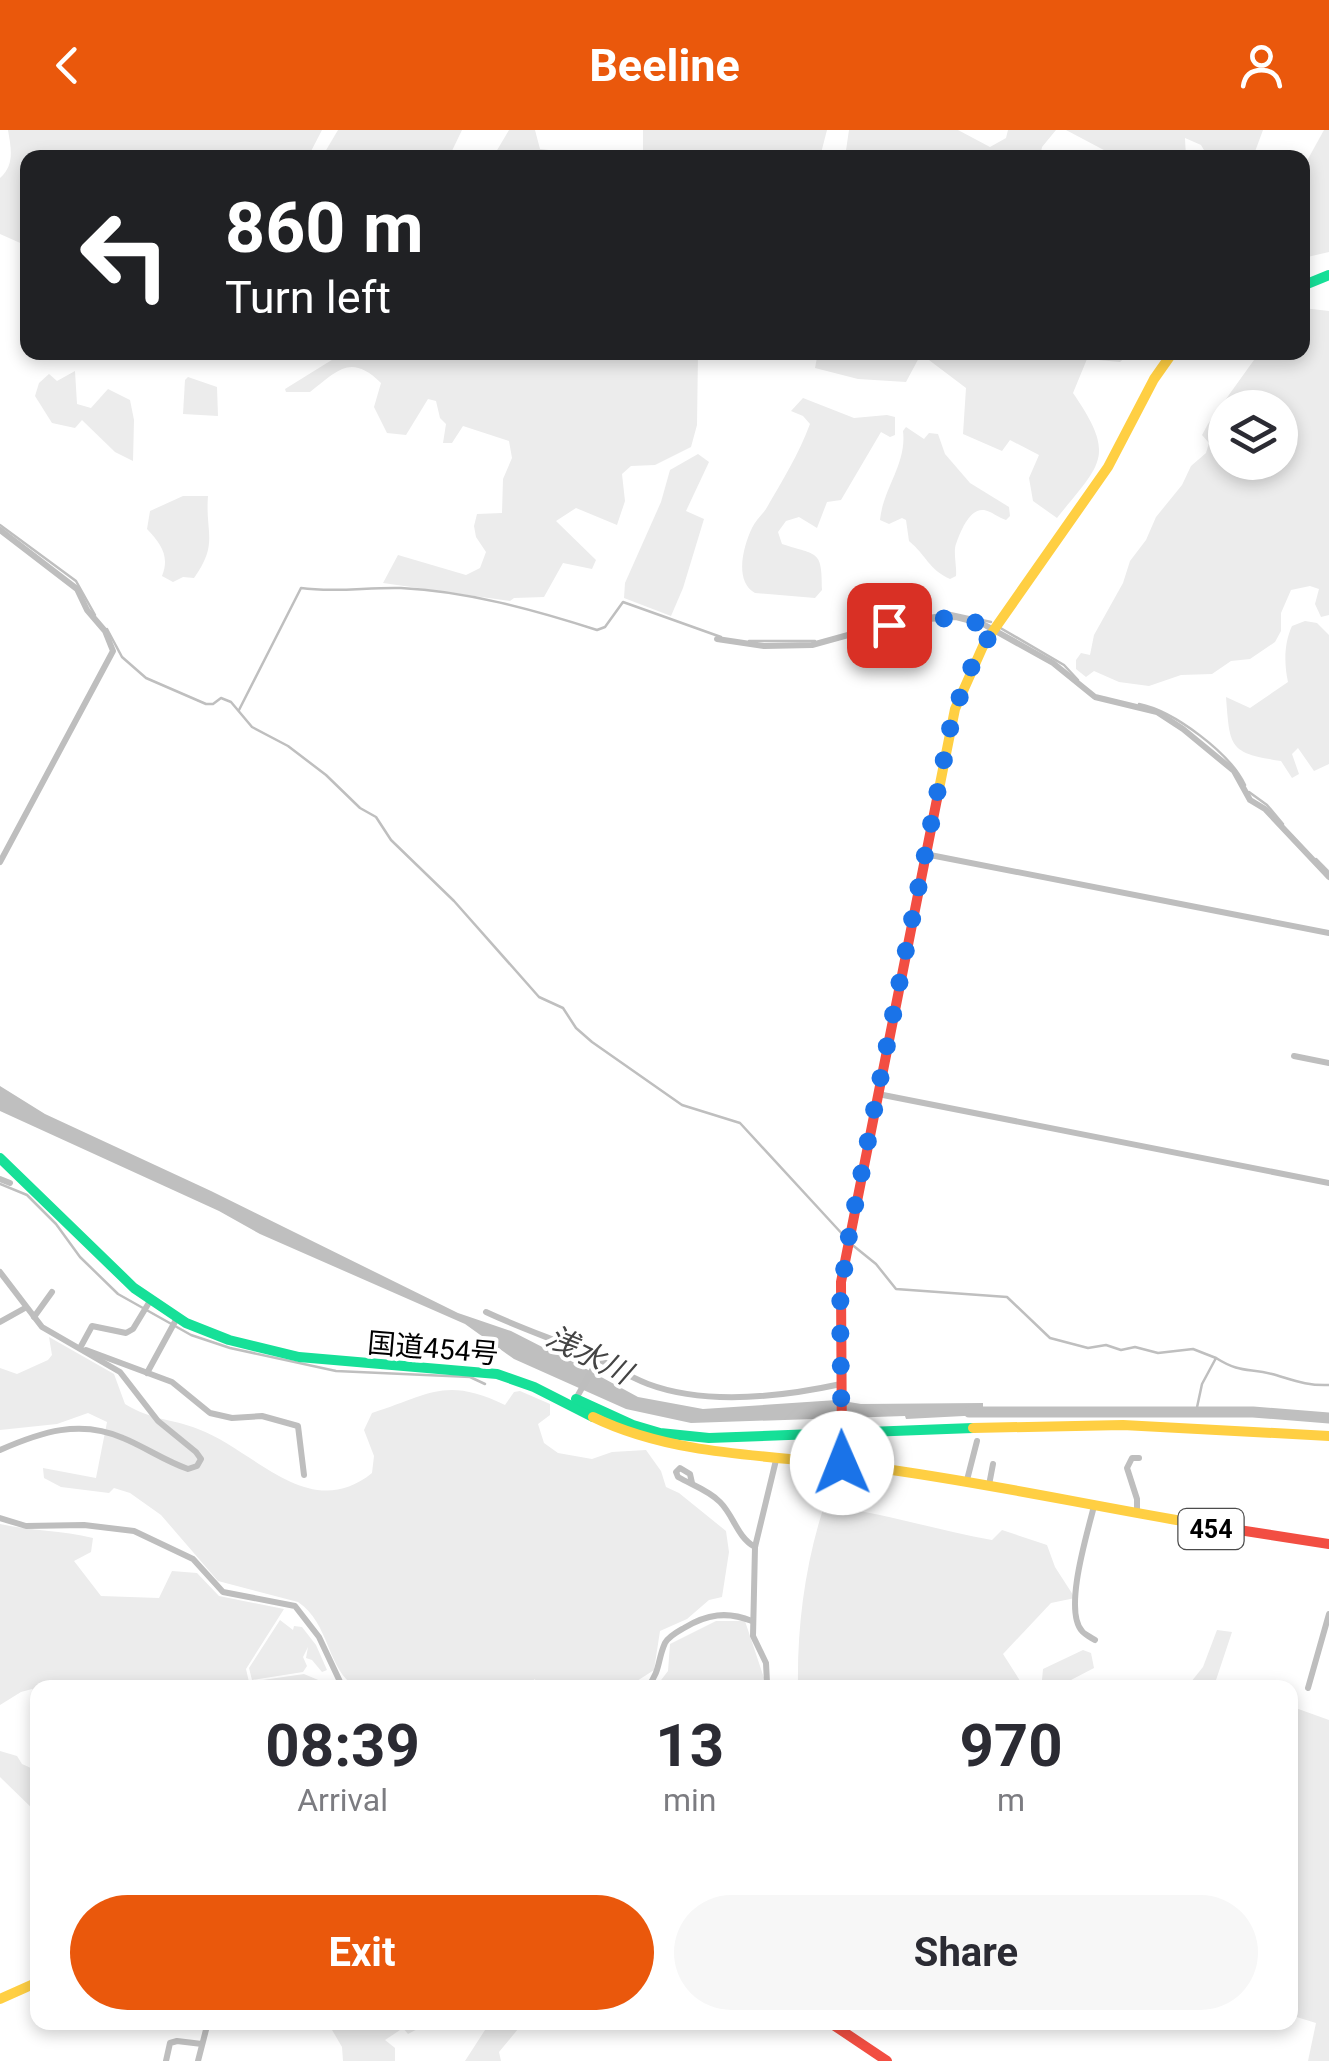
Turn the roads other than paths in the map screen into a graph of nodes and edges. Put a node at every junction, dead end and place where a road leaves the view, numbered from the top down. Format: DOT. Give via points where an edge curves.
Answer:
graph roads {
  1 [pos="1167,360"];
  2 [pos="0,530"];
  3 [pos="994,628"];
  4 [pos="717,639"];
  5 [pos="926,854"];
  6 [pos="0,862"];
  7 [pos="1329,877"];
  8 [pos="1329,934"];
  9 [pos="1294,1056"];
  10 [pos="1329,1064"];
  11 [pos="878,1094"];
  12 [pos="2,1162"];
  13 [pos="0,1179"];
  14 [pos="10,1183"];
  15 [pos="1329,1183"];
  16 [pos="0,1272"];
  17 [pos="52,1292"];
  18 [pos="150,1301"];
  19 [pos="25,1308"];
  20 [pos="486,1312"];
  21 [pos="34,1317"];
  22 [pos="177,1318"];
  23 [pos="0,1322"];
  24 [pos="78,1347"];
  25 [pos="598,1362"];
  26 [pos="146,1373"];
  27 [pos="841,1388"];
  28 [pos="575,1400"];
  29 [pos="842,1431"];
  30 [pos="1329,1436"];
  31 [pos="977,1441"];
  32 [pos="0,1450"];
  33 [pos="778,1455"];
  34 [pos="1138,1458"];
  35 [pos="842,1463"];
  36 [pos="993,1464"];
  37 [pos="304,1475"];
  38 [pos="967,1482"];
  39 [pos="692,1483"];
  40 [pos="988,1485"];
  41 [pos="1094,1504"];
  42 [pos="1137,1513"];
  43 [pos="0,1518"];
  44 [pos="1329,1544"];
  45 [pos="755,1547"];
  46 [pos="1329,1614"];
  47 [pos="752,1621"];
  48 [pos="1095,1640"];
  49 [pos="339,1680"];
  50 [pos="654,1680"];
  51 [pos="766,1680"];
  52 [pos="1308,1688"];
  53 [pos="30,1986"];
  54 [pos="0,1999"];
  55 [pos="206,2030"];
  56 [pos="841,2030"];
  57 [pos="202,2044"];
  58 [pos="166,2061"];
  59 [pos="198,2061"];
  60 [pos="886,2061"];
  1 -- 3 [label="main road" via="1100,480"];
  2 -- 6 [label="street" via="77,589 114,651"];
  3 -- 4 [label="street" via="949,617 812,645"];
  3 -- 5 [label="main road" via="960,690"];
  3 -- 7 [label="street" via="1096,697 1157,712 1183,730 1234,771 1250,800"];
  5 -- 8 [label="street"];
  5 -- 11 [label="main road"];
  9 -- 10 [label="street"];
  11 -- 15 [label="street"];
  11 -- 27 [label="main road" via="841,1282"];
  12 -- 18 [label="main road, 国道454号 / 454"];
  13 -- 14 [label="street"];
  16 -- 19 [label="street"];
  17 -- 21 [label="street"];
  18 -- 22 [label="main road, 国道454号 / 454"];
  18 -- 24 [label="street" via="133,1330 96,1324"];
  19 -- 21 [label="street"];
  19 -- 23 [label="street"];
  20 -- 25 [label="street"];
  21 -- 24 [label="street"];
  22 -- 26 [label="street"];
  22 -- 28 [label="main road, 国道454号 / 454" via="230,1340 302,1355 460,1368"];
  24 -- 26 [label="street"];
  24 -- 32 [label="street" via="120,1372 158,1420 196,1452 197,1466 188,1469 124,1438 80,1426"];
  25 -- 27 [label="street" via="689,1394"];
  25 -- 28 [label="street"];
  26 -- 37 [label="street" via="176,1385 210,1413 298,1426"];
  27 -- 29 [label="main road"];
  28 -- 29 [label="main road" via="632,1425 690,1437"];
  28 -- 33 [label="main road, 国道454号 / 454" via="637,1435"];
  29 -- 30 [label="main road" via="1123,1425"];
  29 -- 35 [label="main road"];
  31 -- 38 [label="street"];
  33 -- 35 [label="main road, 国道454号 / 454"];
  33 -- 45 [label="street"];
  34 -- 42 [label="street" via="1128,1468"];
  35 -- 38 [label="main road, 国道454号 / 454"];
  36 -- 40 [label="street"];
  38 -- 40 [label="main road, 国道454号 / 454"];
  39 -- 45 [label="street" via="722,1504"];
  40 -- 41 [label="main road, 国道454号 / 454"];
  41 -- 42 [label="main road, 国道454号 / 454"];
  41 -- 48 [label="street" via="1076,1578 1077,1621"];
  42 -- 44 [label="main road, 国道454号 / 454"];
  43 -- 49 [label="street" via="26,1526 134,1531 193,1559 223,1592 295,1606 319,1636"];
  45 -- 47 [label="street"];
  46 -- 52 [label="street"];
  47 -- 50 [label="street" via="732,1613 706,1616 673,1634"];
  47 -- 51 [label="street"];
  53 -- 54 [label="main road"];
  55 -- 57 [label="street"];
  56 -- 60 [label="main road"];
  57 -- 58 [label="street" via="170,2044"];
  57 -- 59 [label="street"];
}
